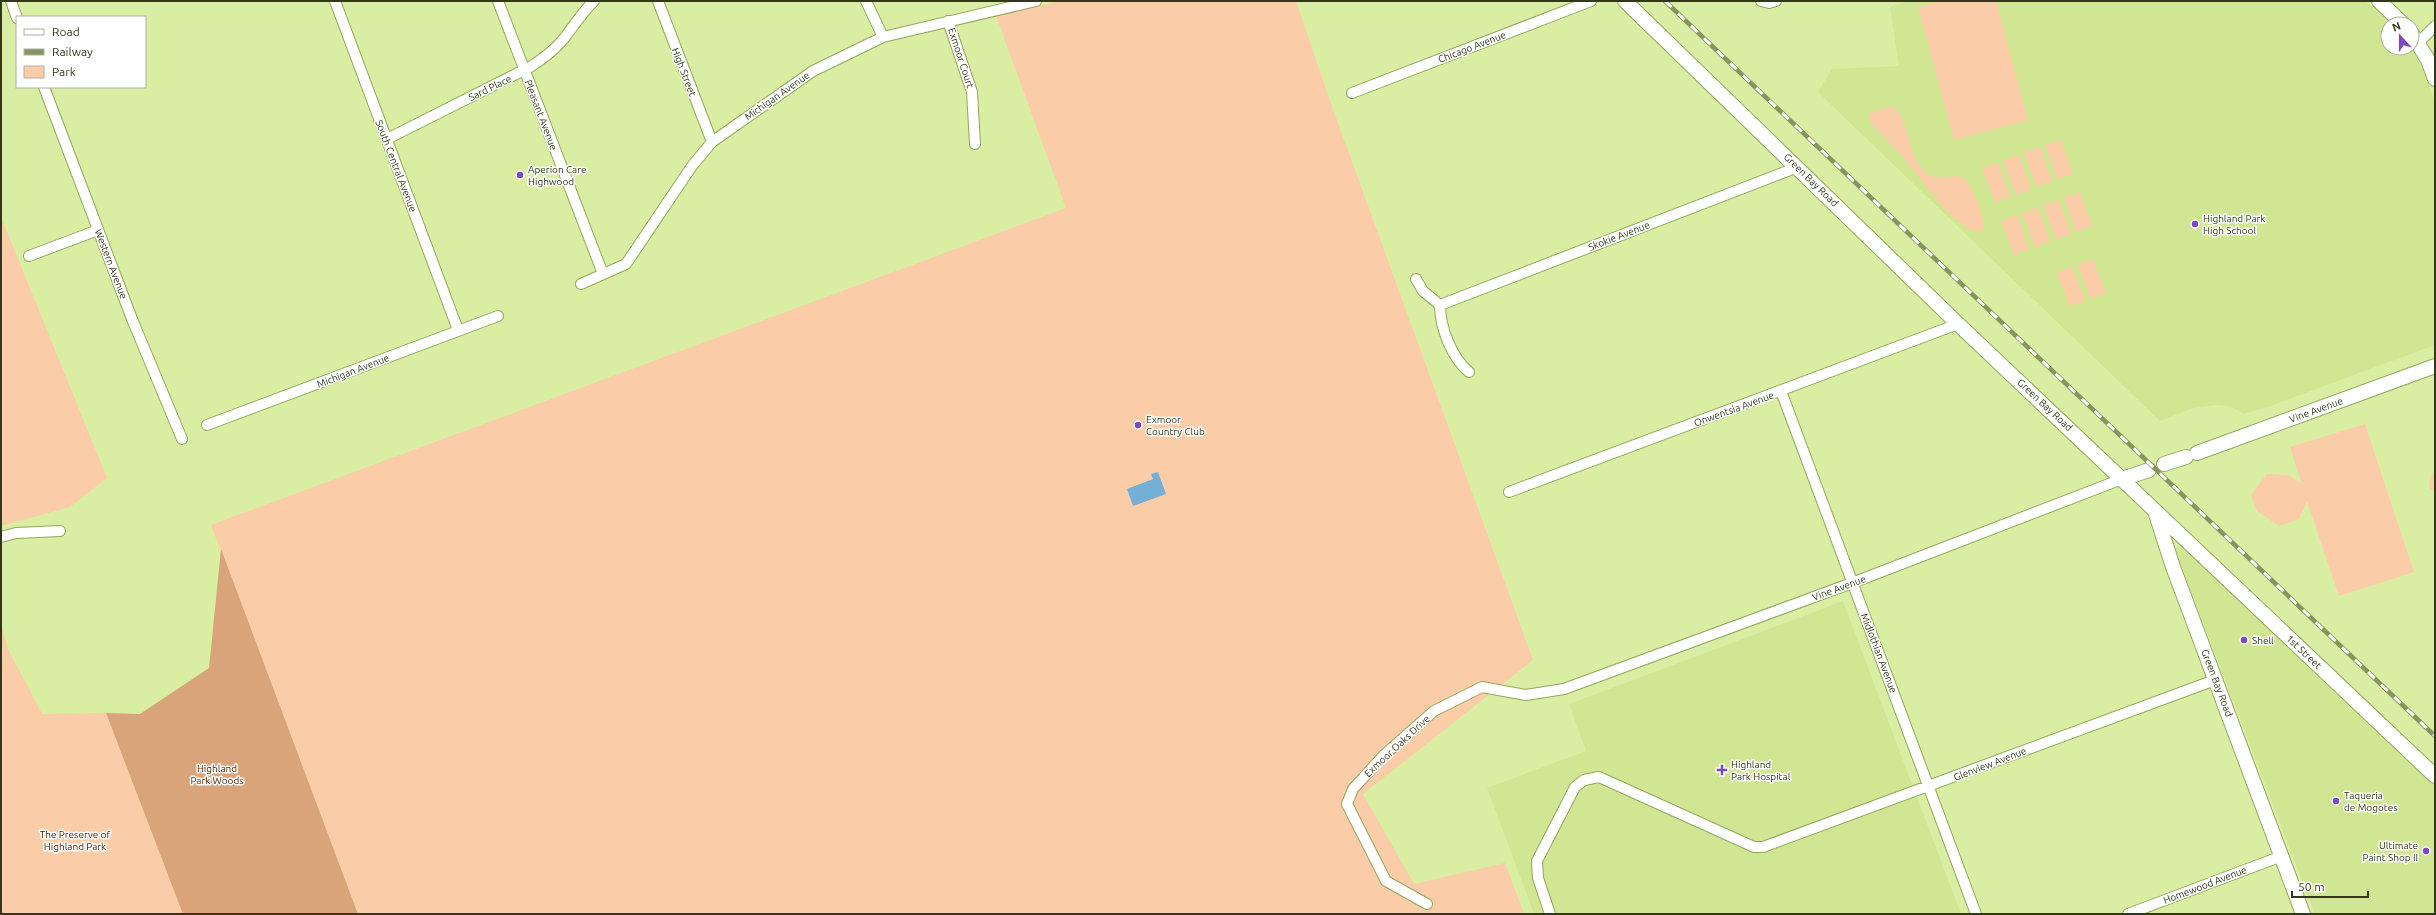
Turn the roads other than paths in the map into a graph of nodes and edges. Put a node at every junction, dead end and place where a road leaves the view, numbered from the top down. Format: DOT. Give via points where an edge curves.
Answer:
graph roads {
  1 [pos="11,1"];
  2 [pos="335,1"];
  3 [pos="498,1"];
  4 [pos="594,1"];
  5 [pos="658,1"];
  6 [pos="866,1"];
  7 [pos="1036,1"];
  8 [pos="1591,1"];
  9 [pos="1625,1"];
  10 [pos="1761,1"];
  11 [pos="1776,1"];
  12 [pos="2379,1"];
  13 [pos="16,16"];
  14 [pos="2395,16"];
  15 [pos="948,21"];
  16 [pos="2435,26"];
  17 [pos="2420,35"];
  18 [pos="884,37"];
  19 [pos="2420,48"];
  20 [pos="524,71"];
  21 [pos="2435,78"];
  22 [pos="44,88"];
  23 [pos="1352,93"];
  24 [pos="387,139"];
  25 [pos="712,142"];
  26 [pos="975,144"];
  27 [pos="1798,167"];
  28 [pos="98,230"];
  29 [pos="30,256"];
  30 [pos="603,274"];
  31 [pos="1416,279"];
  32 [pos="581,284"];
  33 [pos="1440,305"];
  34 [pos="498,316"];
  35 [pos="1958,324"];
  36 [pos="458,330"];
  37 [pos="2435,366"];
  38 [pos="1469,372"];
  39 [pos="1781,392"];
  40 [pos="207,425"];
  41 [pos="182,439"];
  42 [pos="2164,464"];
  43 [pos="2149,470"];
  44 [pos="2122,479"];
  45 [pos="1509,492"];
  46 [pos="2155,512"];
  47 [pos="60,531"];
  48 [pos="1,537"];
  49 [pos="1852,583"];
  50 [pos="2216,680"];
  51 [pos="1526,695"];
  52 [pos="2435,776"];
  53 [pos="1929,787"];
  54 [pos="2282,856"];
  55 [pos="1427,904"];
  56 [pos="1550,914"];
  57 [pos="1976,914"];
  58 [pos="2128,914"];
  59 [pos="2303,914"];
  1 -- 13 [label="street"];
  2 -- 24 [label="street, South Central Avenue"];
  3 -- 20 [label="street, Pleasant Avenue"];
  4 -- 20 [label="street, Sard Place" via="548,56"];
  5 -- 25 [label="street, High Street"];
  6 -- 18 [label="street"];
  7 -- 15 [label="street, Michigan Avenue"];
  8 -- 23 [label="street, Chicago Avenue"];
  9 -- 27 [label="main road, Green Bay Road"];
  10 -- 11 [label="street"];
  12 -- 14 [label="main road"];
  15 -- 18 [label="street, Michigan Avenue"];
  15 -- 26 [label="street, Exmoor Court" via="972,92"];
  16 -- 17 [label="street"];
  18 -- 25 [label="street, Michigan Avenue" via="813,71"];
  19 -- 21 [label="main road"];
  20 -- 24 [label="street, Sard Place"];
  20 -- 30 [label="street, Pleasant Avenue"];
  22 -- 28 [label="street, Western Avenue"];
  24 -- 36 [label="street, South Central Avenue"];
  25 -- 30 [label="street, Michigan Avenue" via="692,166 626,264"];
  27 -- 33 [label="street, Skokie Avenue"];
  27 -- 35 [label="main road, Green Bay Road"];
  28 -- 29 [label="street"];
  28 -- 41 [label="street, Western Avenue"];
  30 -- 32 [label="street, Michigan Avenue"];
  31 -- 33 [label="street" via="1424,291"];
  33 -- 38 [label="street" via="1442,326 1458,363"];
  34 -- 36 [label="street, Michigan Avenue"];
  35 -- 39 [label="street, Onwentsia Avenue"];
  35 -- 44 [label="main road, Green Bay Road"];
  36 -- 40 [label="street, Michigan Avenue"];
  37 -- 42 [label="main road, Vine Avenue"];
  39 -- 45 [label="street, Onwentsia Avenue"];
  39 -- 49 [label="street, Midlothian Avenue"];
  43 -- 44 [label="main road, Vine Avenue"];
  44 -- 46 [label="main road, Green Bay Road"];
  44 -- 49 [label="street, Vine Avenue"];
  46 -- 50 [label="main road, Green Bay Road"];
  46 -- 52 [label="main road, 1st Street"];
  47 -- 48 [label="street" via="16,533"];
  49 -- 51 [label="street, Vine Avenue" via="1564,689"];
  49 -- 53 [label="street, Midlothian Avenue"];
  50 -- 53 [label="street, Glenview Avenue"];
  50 -- 54 [label="main road, Green Bay Road"];
  51 -- 55 [label="street, Exmoor Oaks Drive" via="1482,687 1434,711 1379,761 1353,789 1347,804 1386,882"];
  53 -- 56 [label="street, Glenview Avenue" via="1764,847 1754,847 1599,777 1584,780 1575,787 1537,861 1538,878"];
  53 -- 57 [label="street, Midlothian Avenue"];
  54 -- 58 [label="street, Homewood Avenue"];
  54 -- 59 [label="main road, Green Bay Road"];
}
